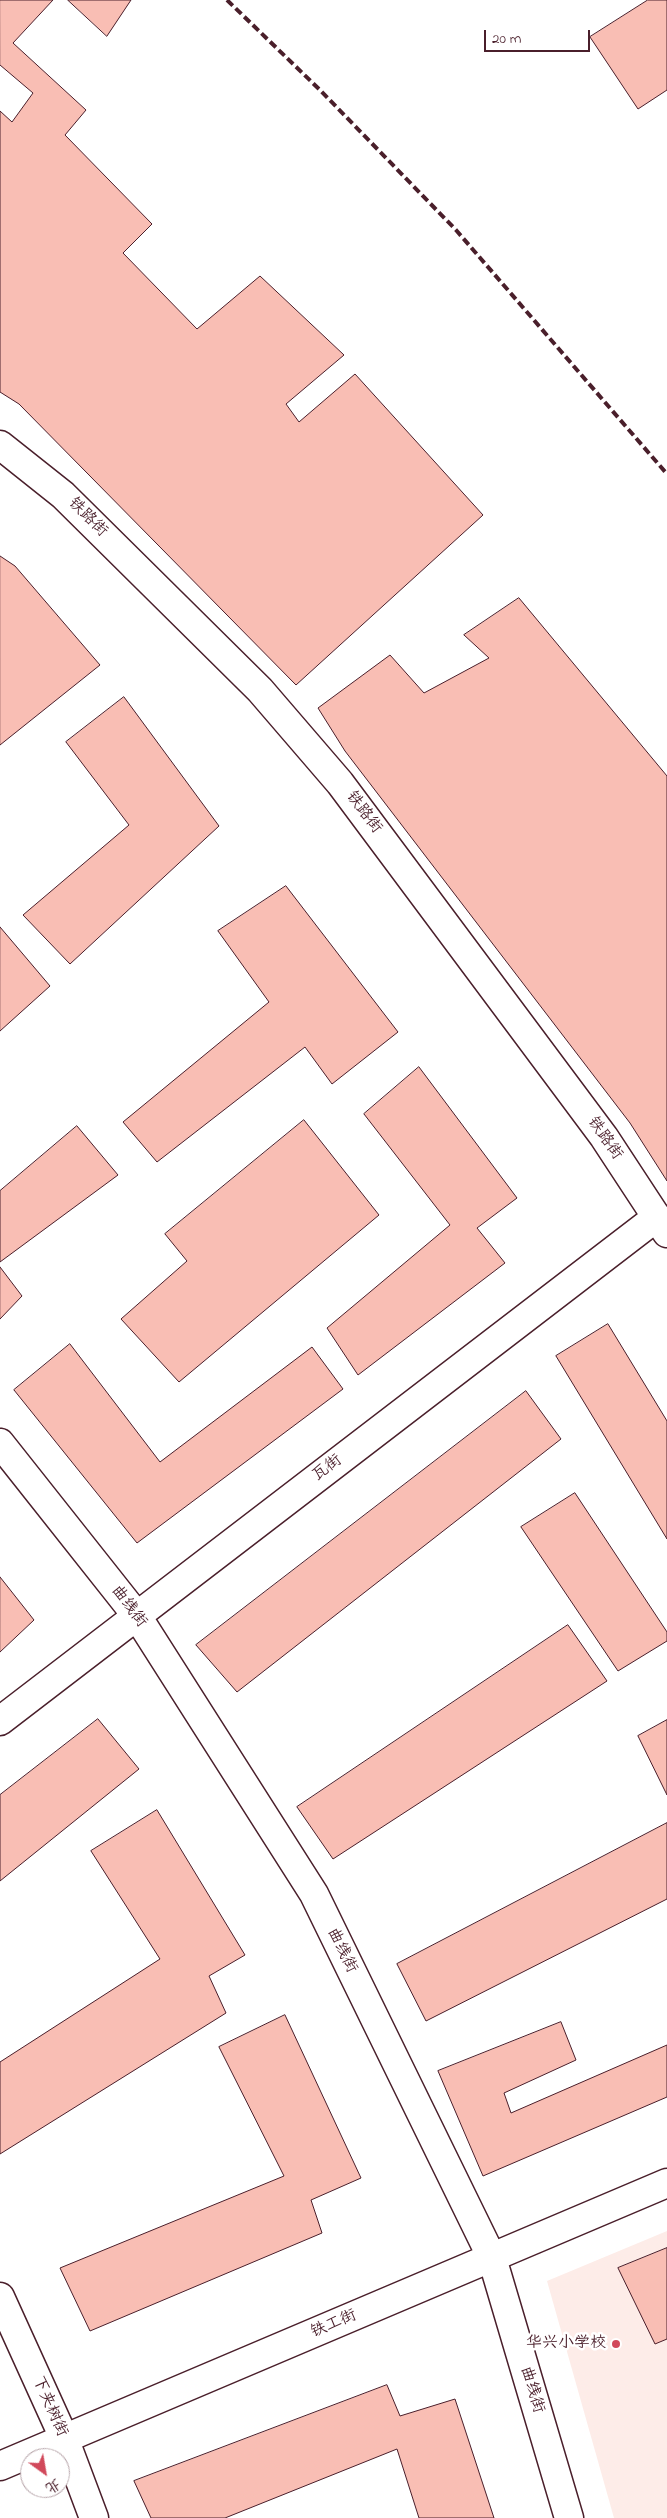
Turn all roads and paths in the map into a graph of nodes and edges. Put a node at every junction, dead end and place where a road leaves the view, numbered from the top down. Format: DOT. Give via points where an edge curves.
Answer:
graph roads {
  1 [pos="0,444"];
  2 [pos="662,1225"];
  3 [pos="0,1442"];
  4 [pos="137,1616"];
  5 [pos="0,1721"];
  6 [pos="667,2183"];
  7 [pos="492,2258"];
  8 [pos="0,2297"];
  9 [pos="64,2438"];
  10 [pos="0,2466"];
  11 [pos="94,2518"];
  12 [pos="569,2518"];
  1 -- 2 [label="street, 铁路街" via="63,495 260,690 340,783 604,1137"];
  2 -- 4 [label="street, 瓦街"];
  3 -- 4 [label="street, 曲线街"];
  4 -- 5 [label="street, 瓦街"];
  4 -- 7 [label="street, 曲线街" via="314,1894"];
  6 -- 7 [label="street, 铁工街"];
  7 -- 9 [label="street, 铁工街"];
  7 -- 12 [label="street, 曲线街"];
  8 -- 9 [label="street, 下夹树街"];
  9 -- 10 [label="street, 铁工街"];
  9 -- 11 [label="street, 下夹树街"];
}
